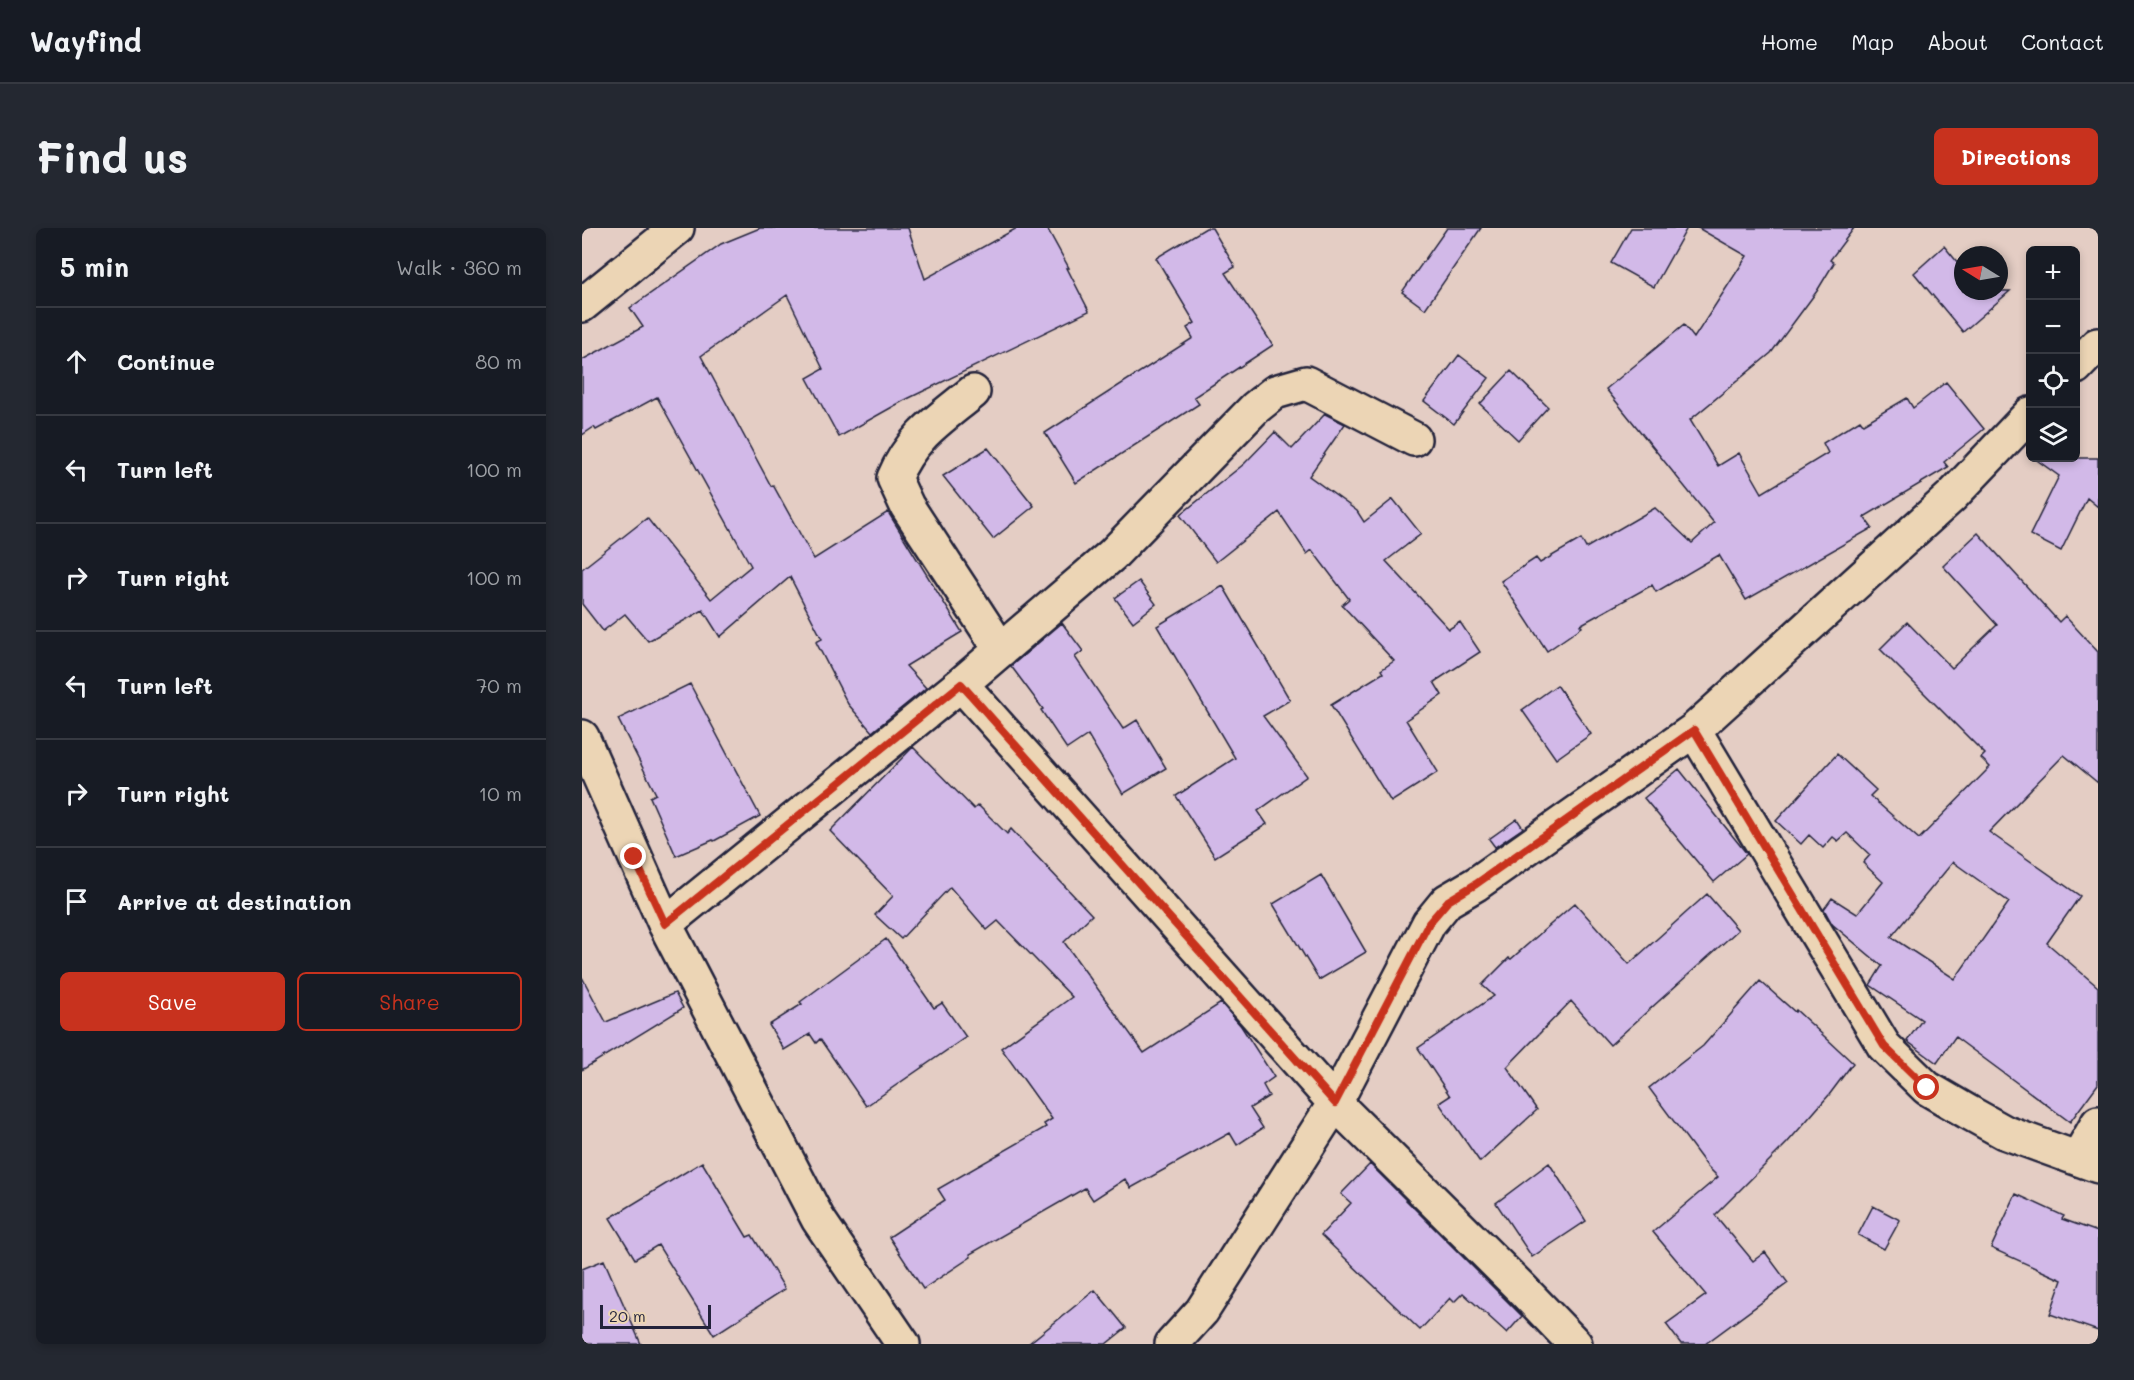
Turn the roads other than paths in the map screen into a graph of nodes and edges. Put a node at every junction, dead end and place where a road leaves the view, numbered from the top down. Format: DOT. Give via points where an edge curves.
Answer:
graph roads {
  1 [pos="677,228"];
  2 [pos="582,305"];
  3 [pos="974,392"];
  4 [pos="2026,419"];
  5 [pos="1414,439"];
  6 [pos="1001,650"];
  7 [pos="961,684"];
  8 [pos="1694,730"];
  9 [pos="582,737"];
  10 [pos="665,924"];
  11 [pos="1335,1103"];
  12 [pos="2098,1123"];
  13 [pos="2088,1162"];
  14 [pos="903,1344"];
  15 [pos="1172,1344"];
  16 [pos="1575,1344"];
  1 -- 2 [label="street"];
  3 -- 6 [label="street" via="920,435 894,478 906,506"];
  4 -- 8 [label="street" via="1952,496"];
  5 -- 6 [label="street" via="1306,383 1275,392 1112,555"];
  6 -- 7 [label="street"];
  7 -- 10 [label="street"];
  7 -- 11 [label="street"];
  8 -- 11 [label="street" via="1448,901 1429,923"];
  8 -- 13 [label="street" via="1884,1046 1927,1088 1968,1112 2004,1132"];
  9 -- 10 [label="street"];
  10 -- 14 [label="street" via="818,1220"];
  11 -- 15 [label="street" via="1202,1311"];
  11 -- 16 [label="street"];
  12 -- 13 [label="street"];
}
